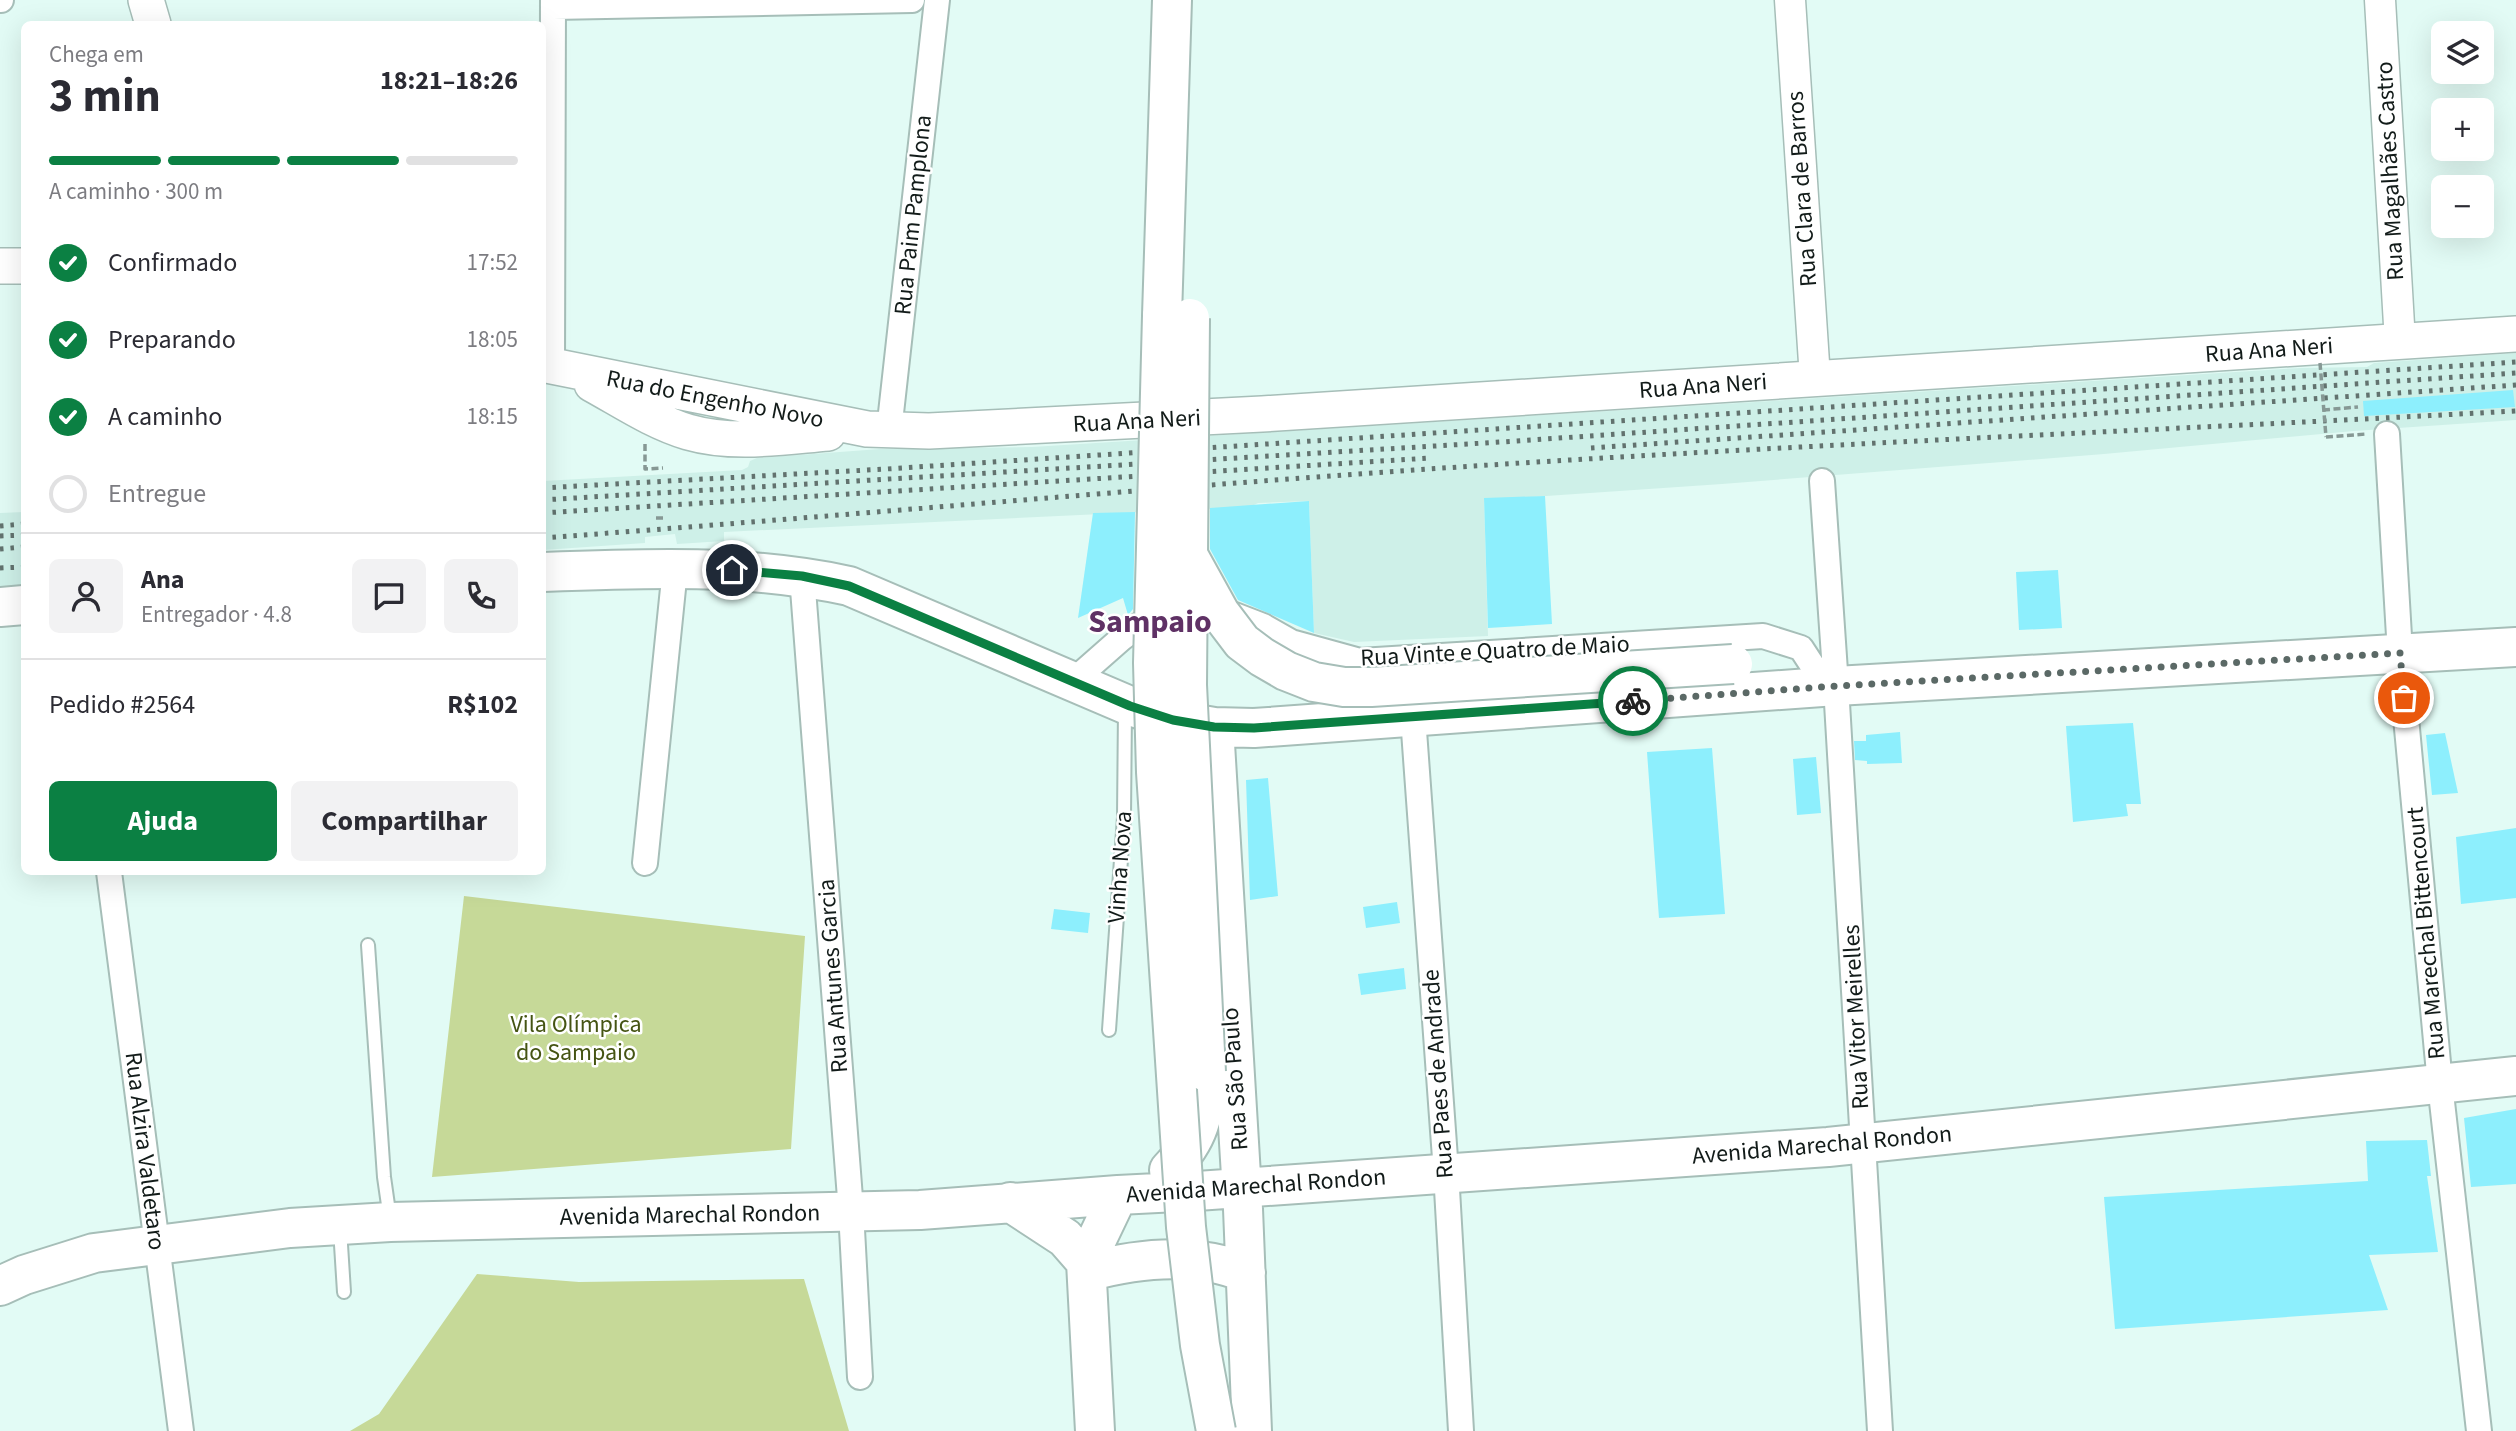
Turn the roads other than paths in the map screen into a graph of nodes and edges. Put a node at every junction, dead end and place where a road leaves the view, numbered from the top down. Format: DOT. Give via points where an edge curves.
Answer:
graph roads {
  1 [pos="146,0"];
  2 [pos="912,0"];
  3 [pos="937,0"];
  4 [pos="1172,0"];
  5 [pos="1790,0"];
  6 [pos="2380,0"];
  7 [pos="553,3"];
  8 [pos="152,21"];
  9 [pos="0,266"];
  10 [pos="21,267"];
  11 [pos="1176,317"];
  12 [pos="2516,334"];
  13 [pos="2400,342"];
  14 [pos="553,366"];
  15 [pos="1815,378"];
  16 [pos="878,430"];
  17 [pos="2379,434"];
  18 [pos="1822,481"];
  19 [pos="1188,555"];
  20 [pos="676,569"];
  21 [pos="546,572"];
  22 [pos="802,576"];
  23 [pos="21,605"];
  24 [pos="0,607"];
  25 [pos="2516,647"];
  26 [pos="2400,653"];
  27 [pos="1826,679"];
  28 [pos="1072,682"];
  29 [pos="1125,704"];
  30 [pos="1413,717"];
  31 [pos="1214,727"];
  32 [pos="645,863"];
  33 [pos="109,875"];
  34 [pos="368,945"];
  35 [pos="1109,1030"];
  36 [pos="2516,1076"];
  37 [pos="2440,1084"];
  38 [pos="1864,1144"];
  39 [pos="1446,1172"];
  40 [pos="1242,1188"];
  41 [pos="1126,1195"];
  42 [pos="1010,1202"];
  43 [pos="851,1211"];
  44 [pos="390,1222"];
  45 [pos="339,1225"];
  46 [pos="156,1243"];
  47 [pos="1087,1267"];
  48 [pos="1246,1273"];
  49 [pos="0,1286"];
  50 [pos="344,1292"];
  51 [pos="860,1377"];
  52 [pos="180,1431"];
  53 [pos="1095,1431"];
  54 [pos="1216,1431"];
  55 [pos="1252,1431"];
  56 [pos="1461,1431"];
  57 [pos="1880,1431"];
  58 [pos="2479,1431"];
  1 -- 8 [label="main road"];
  2 -- 7 [label="street"];
  3 -- 16 [label="street, Rua Paim Pamplona"];
  4 -- 11 [label="main road" via="1168,143 1182,222"];
  5 -- 15 [label="street, Rua Clara de Barros"];
  6 -- 13 [label="street, Rua Magalhães Castro"];
  7 -- 14 [label="street"];
  9 -- 10 [label="main road"];
  11 -- 19 [label="main road, bridge"];
  11 -- 54 [label="main road, bridge" via="1153,663 1156,772 1187,1239"];
  12 -- 13 [label="main road, Rua Ana Neri"];
  13 -- 15 [label="main road, Rua Ana Neri"];
  14 -- 16 [label="main road, Rua do Engenho Novo" via="690,433 754,440"];
  15 -- 16 [label="main road, Rua Ana Neri" via="967,430"];
  17 -- 26 [label="street, Rua Marechal Bittencourt"];
  18 -- 27 [label="street, Rua Vitor Meirelles"];
  19 -- 27 [label="main road, bridge" via="1207,593 1242,642 1286,671 1314,682 1371,688 1734,664 1791,667"];
  19 -- 41 [label="main road, bridge" via="1187,685 1205,1108 1188,1147 1159,1180"];
  20 -- 21 [label="main road"];
  20 -- 22 [label="main road"];
  20 -- 32 [label="street"];
  22 -- 28 [label="main road" via="849,586"];
  22 -- 43 [label="street, Rua Antunes Garcia"];
  23 -- 24 [label="main road"];
  25 -- 26 [label="main road"];
  26 -- 27 [label="main road"];
  26 -- 37 [label="street, Rua Marechal Bittencourt"];
  27 -- 28 [label="street, Rua Vinte e Quatro de Maio" via="1801,648 1763,636 1360,661 1291,642 1263,625 1201,602 1163,608"];
  27 -- 30 [label="main road"];
  27 -- 38 [label="street, Rua Vitor Meirelles"];
  28 -- 29 [label="main road"];
  29 -- 31 [label="main road"];
  29 -- 35 [label="lane, Vinha Nova" via="1124,817"];
  30 -- 31 [label="main road"];
  30 -- 39 [label="street, Rua Paes de Andrade"];
  31 -- 40 [label="main road, Rua São Paulo"];
  33 -- 46 [label="street, Rua Alzira Valdetaro"];
  34 -- 44 [label="lane"];
  36 -- 37 [label="main road, Avenida Marechal Rondon"];
  37 -- 38 [label="main road, Avenida Marechal Rondon"];
  37 -- 58 [label="street, Rua Marechal Bittencourt"];
  38 -- 39 [label="main road, Avenida Marechal Rondon"];
  38 -- 57 [label="street, Rua Vitor Meirelles"];
  39 -- 40 [label="main road, Avenida Marechal Rondon"];
  39 -- 56 [label="street, Rua Paes de Andrade"];
  40 -- 41 [label="main road, Avenida Marechal Rondon"];
  40 -- 48 [label="main road, Rua São Paulo"];
  41 -- 42 [label="main road, Avenida Marechal Rondon"];
  41 -- 47 [label="main road"];
  42 -- 43 [label="main road, Avenida Marechal Rondon"];
  42 -- 47 [label="main road" via="1065,1238"];
  43 -- 44 [label="main road, Avenida Marechal Rondon"];
  43 -- 51 [label="street, Rua Antunes Garcia"];
  44 -- 45 [label="main road, Avenida Marechal Rondon"];
  45 -- 46 [label="main road, Avenida Marechal Rondon"];
  45 -- 50 [label="lane"];
  46 -- 49 [label="main road, Avenida Marechal Rondon" via="94,1252"];
  46 -- 52 [label="street, Rua Alzira Valdetaro"];
  47 -- 48 [label="main road" via="1181,1259 1218,1263"];
  47 -- 53 [label="main road"];
  48 -- 55 [label="main road, Rua São Paulo"];
}
